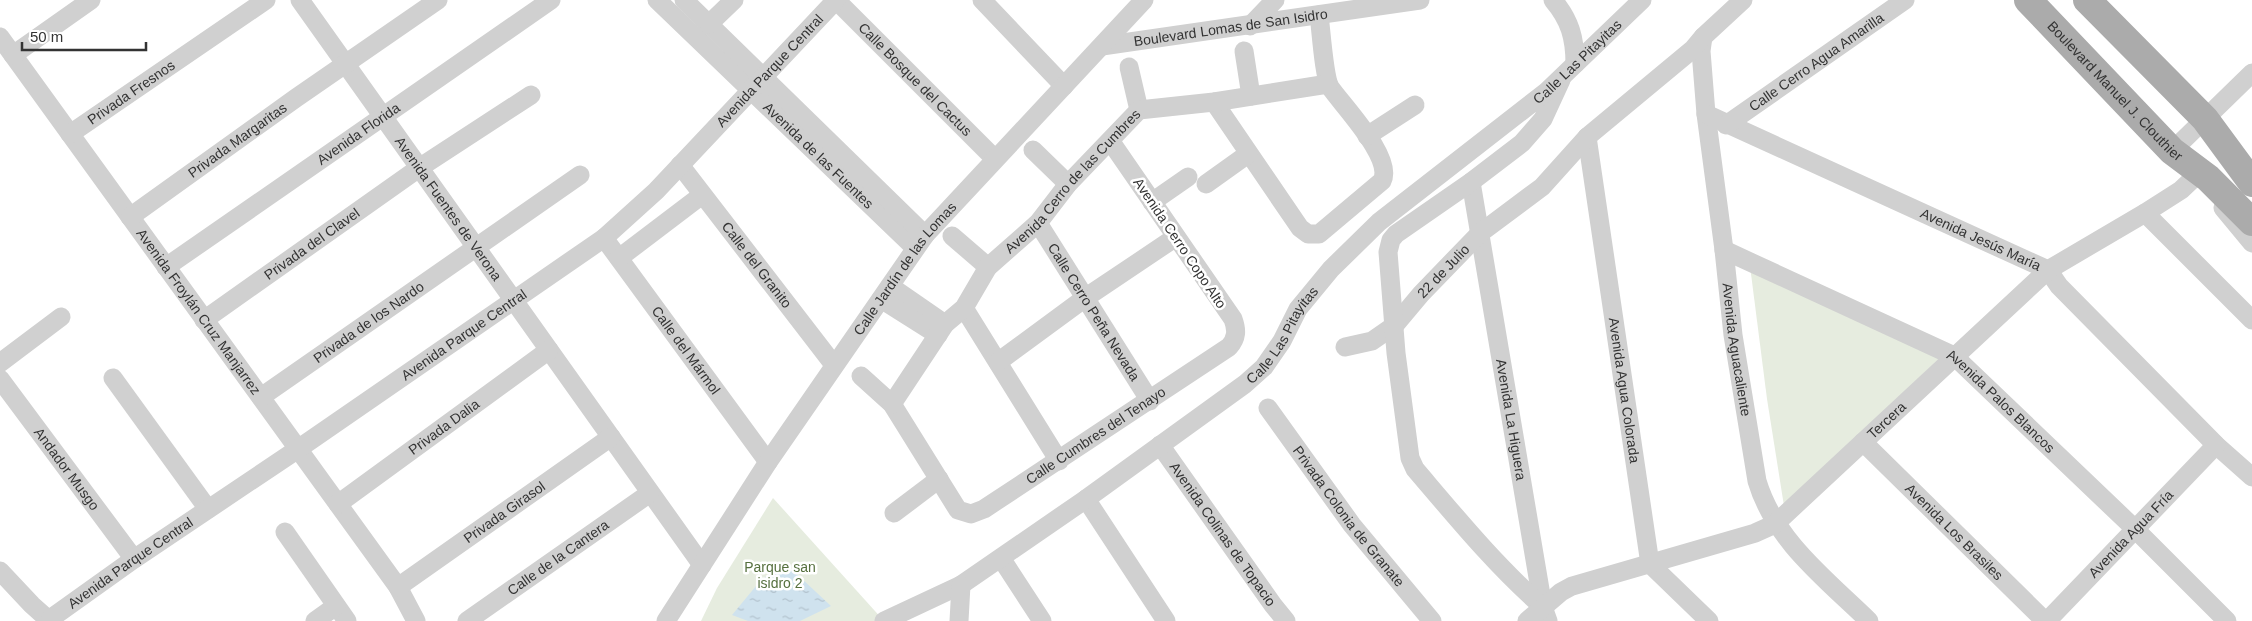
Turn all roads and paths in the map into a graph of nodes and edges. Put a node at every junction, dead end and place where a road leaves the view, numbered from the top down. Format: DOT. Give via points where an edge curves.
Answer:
graph roads {
  1 [pos="91,0"];
  2 [pos="266,0"];
  3 [pos="300,0"];
  4 [pos="438,0"];
  5 [pos="551,0"];
  6 [pos="657,0"];
  7 [pos="684,0"];
  8 [pos="734,0"];
  9 [pos="836,0"];
  10 [pos="982,0"];
  11 [pos="1275,0"];
  12 [pos="1420,0"];
  13 [pos="1552,0"];
  14 [pos="1642,0"];
  15 [pos="1743,0"];
  16 [pos="1906,0"];
  17 [pos="2028,0"];
  18 [pos="2087,0"];
  19 [pos="1135,3"];
  20 [pos="1319,15"];
  21 [pos="709,24"];
  22 [pos="1250,26"];
  23 [pos="1703,37"];
  24 [pos="0,38"];
  25 [pos="1102,46"];
  26 [pos="1244,51"];
  27 [pos="13,55"];
  28 [pos="345,63"];
  29 [pos="1129,67"];
  30 [pos="1570,70"];
  31 [pos="2252,73"];
  32 [pos="758,84"];
  33 [pos="1328,84"];
  34 [pos="1064,86"];
  35 [pos="531,95"];
  36 [pos="1251,96"];
  37 [pos="1214,102"];
  38 [pos="1415,105"];
  39 [pos="1139,110"];
  40 [pos="1706,114"];
  41 [pos="383,116"];
  42 [pos="1726,125"];
  43 [pos="2212,129"];
  44 [pos="70,134"];
  45 [pos="1367,136"];
  46 [pos="1588,137"];
  47 [pos="1111,142"];
  48 [pos="1032,150"];
  49 [pos="2172,151"];
  50 [pos="1248,154"];
  51 [pos="995,159"];
  52 [pos="680,165"];
  53 [pos="419,168"];
  54 [pos="2252,169"];
  55 [pos="580,175"];
  56 [pos="2204,175"];
  57 [pos="1188,177"];
  58 [pos="1471,182"];
  59 [pos="2252,183"];
  60 [pos="1068,184"];
  61 [pos="1206,184"];
  62 [pos="702,195"];
  63 [pos="1152,202"];
  64 [pos="2145,214"];
  65 [pos="130,217"];
  66 [pos="2252,222"];
  67 [pos="1038,223"];
  68 [pos="1479,234"];
  69 [pos="952,236"];
  70 [pos="1176,237"];
  71 [pos="604,238"];
  72 [pos="920,241"];
  73 [pos="2252,242"];
  74 [pos="476,248"];
  75 [pos="1724,250"];
  76 [pos="619,258"];
  77 [pos="166,267"];
  78 [pos="988,267"];
  79 [pos="2048,270"];
  80 [pos="886,293"];
  81 [pos="1085,298"];
  82 [pos="513,300"];
  83 [pos="964,308"];
  84 [pos="61,317"];
  85 [pos="204,320"];
  86 [pos="2252,320"];
  87 [pos="1395,325"];
  88 [pos="941,330"];
  89 [pos="1229,347"];
  90 [pos="1345,348"];
  91 [pos="549,350"];
  92 [pos="1954,356"];
  93 [pos="998,362"];
  94 [pos="0,363"];
  95 [pos="834,365"];
  96 [pos="861,376"];
  97 [pos="113,378"];
  98 [pos="0,379"];
  99 [pos="261,397"];
  100 [pos="1150,401"];
  101 [pos="892,404"];
  102 [pos="1268,408"];
  103 [pos="611,438"];
  104 [pos="1863,442"];
  105 [pos="1160,445"];
  106 [pos="2216,445"];
  107 [pos="298,449"];
  108 [pos="1059,461"];
  109 [pos="768,462"];
  110 [pos="2252,477"];
  111 [pos="939,479"];
  112 [pos="650,493"];
  113 [pos="1086,499"];
  114 [pos="338,504"];
  115 [pos="208,509"];
  116 [pos="894,513"];
  117 [pos="1775,524"];
  118 [pos="2135,529"];
  119 [pos="284,532"];
  120 [pos="1001,558"];
  121 [pos="134,559"];
  122 [pos="1650,564"];
  123 [pos="702,565"];
  124 [pos="0,571"];
  125 [pos="398,586"];
  126 [pos="961,586"];
  127 [pos="342,614"];
  128 [pos="1546,614"];
  129 [pos="50,620"];
  130 [pos="315,621"];
  131 [pos="416,621"];
  132 [pos="467,621"];
  133 [pos="666,621"];
  134 [pos="884,621"];
  135 [pos="959,621"];
  136 [pos="1042,621"];
  137 [pos="1166,621"];
  138 [pos="1286,621"];
  139 [pos="1432,621"];
  140 [pos="1527,621"];
  141 [pos="1709,621"];
  142 [pos="1869,621"];
  143 [pos="2046,621"];
  144 [pos="2226,621"];
  1 -- 27 [label="street"];
  2 -- 44 [label="street, Privada Fresnos"];
  3 -- 28 [label="street, Avenida Fuentes de Verona"];
  4 -- 28 [label="street, Privada Margaritas"];
  5 -- 41 [label="street, Avenida Florida"];
  6 -- 32 [label="street, Avenida de las Fuentes"];
  7 -- 21 [label="street, Avenida de las Fuentes"];
  8 -- 21 [label="street"];
  9 -- 32 [label="street, Avenida Parque Central"];
  9 -- 51 [label="street, Calle Bosque del Cactus"];
  10 -- 34 [label="street"];
  11 -- 22 [label="street"];
  12 -- 20 [label="street, Boulevard Lomas de San Isidro"];
  13 -- 30 [label="street" via="1572,30"];
  14 -- 30 [label="street, Calle Las Pitayitas"];
  15 -- 23 [label="street, 22 de Julio"];
  16 -- 42 [label="street, Calle Cerro Agua Amarilla"];
  17 -- 49 [label="main road, Boulevard Manuel J. Clouthier"];
  18 -- 43 [label="main road"];
  19 -- 25 [label="street, Calle Jardín de las Lomas"];
  20 -- 22 [label="street, Boulevard Lomas de San Isidro"];
  20 -- 33 [label="street"];
  21 -- 32 [label="street, Avenida de las Fuentes"];
  22 -- 25 [label="street, Boulevard Lomas de San Isidro"];
  23 -- 40 [label="street, Avenida Aguacaliente" via="1701,51"];
  23 -- 46 [label="street, 22 de Julio"];
  24 -- 27 [label="street, Avenida Froylán Cruz Manjarrez"];
  25 -- 34 [label="street, Calle Jardín de las Lomas"];
  26 -- 36 [label="street"];
  27 -- 44 [label="street, Avenida Froylán Cruz Manjarrez"];
  28 -- 41 [label="street, Avenida Fuentes de Verona"];
  28 -- 65 [label="street, Privada Margaritas"];
  29 -- 39 [label="street"];
  30 -- 58 [label="street" via="1534,131"];
  30 -- 105 [label="street, Calle Las Pitayitas" via="1379,222 1331,269 1298,309 1264,367"];
  31 -- 43 [label="street"];
  32 -- 52 [label="street, Avenida Parque Central"];
  32 -- 72 [label="street, Avenida de las Fuentes"];
  33 -- 36 [label="street, Avenida Cerro de las Cumbres"];
  33 -- 45 [label="street"];
  34 -- 51 [label="street, Calle Jardín de las Lomas"];
  35 -- 53 [label="street, Privada del Clavel"];
  36 -- 37 [label="street, Avenida Cerro de las Cumbres"];
  37 -- 39 [label="street, Avenida Cerro de las Cumbres"];
  37 -- 50 [label="street"];
  38 -- 45 [label="street"];
  39 -- 47 [label="street, Avenida Cerro de las Cumbres"];
  40 -- 42 [label="street, Avenida Jesús María"];
  40 -- 75 [label="street, Avenida Aguacaliente"];
  41 -- 53 [label="street, Avenida Fuentes de Verona"];
  41 -- 77 [label="street, Avenida Florida"];
  42 -- 79 [label="street, Avenida Jesús María"];
  43 -- 49 [label="street"];
  43 -- 54 [label="main road"];
  43 -- 59 [label="main road"];
  44 -- 65 [label="street, Avenida Froylán Cruz Manjarrez"];
  45 -- 50 [label="street" via="1382,158 1384,179 1316,235 1300,228"];
  46 -- 68 [label="street, 22 de Julio" via="1542,187"];
  46 -- 122 [label="street, Avenida Agua Colorada"];
  47 -- 60 [label="street, Avenida Cerro de las Cumbres"];
  47 -- 63 [label="street, Avenida Cerro Copo Alto"];
  48 -- 60 [label="street"];
  49 -- 56 [label="main road, Boulevard Manuel J. Clouthier"];
  50 -- 61 [label="street"];
  51 -- 72 [label="street, Calle Jardín de las Lomas"];
  52 -- 62 [label="street, Calle del Granito"];
  52 -- 71 [label="street, Avenida Parque Central"];
  53 -- 74 [label="street, Avenida Fuentes de Verona"];
  53 -- 85 [label="street, Privada del Clavel"];
  55 -- 74 [label="street, Privada de los Nardo"];
  56 -- 64 [label="street, Tercera"];
  56 -- 66 [label="main road, Boulevard Manuel J. Clouthier"];
  56 -- 73 [label="street, Boulevard Manuel J. Clouthier" via="2227,214"];
  57 -- 63 [label="street"];
  58 -- 68 [label="street, Avenida La Higuera"];
  58 -- 87 [label="street" via="1391,240 1388,252"];
  60 -- 67 [label="street, Avenida Cerro de las Cumbres"];
  62 -- 76 [label="street"];
  62 -- 95 [label="street, Calle del Granito"];
  63 -- 70 [label="street, Avenida Cerro Copo Alto"];
  64 -- 79 [label="street, Tercera"];
  64 -- 86 [label="street"];
  65 -- 77 [label="street, Avenida Froylán Cruz Manjarrez"];
  67 -- 78 [label="street, Avenida Cerro de las Cumbres"];
  67 -- 81 [label="street, Calle Cerro Peña Nevada"];
  68 -- 87 [label="street, 22 de Julio"];
  68 -- 128 [label="street, Avenida La Higuera"];
  69 -- 78 [label="street"];
  70 -- 81 [label="street"];
  70 -- 89 [label="street, Avenida Cerro Copo Alto" via="1233,319 1236,335"];
  71 -- 76 [label="street, Calle del Mármol"];
  71 -- 82 [label="street, Avenida Parque Central"];
  72 -- 80 [label="street, Calle Jardín de las Lomas"];
  74 -- 82 [label="street, Avenida Fuentes de Verona"];
  74 -- 99 [label="street, Privada de los Nardo"];
  75 -- 92 [label="street, Avenida Palos Blancos"];
  75 -- 117 [label="street, Avenida Aguacaliente" via="1752,460 1763,501"];
  76 -- 109 [label="street, Calle del Mármol"];
  77 -- 85 [label="street, Avenida Froylán Cruz Manjarrez"];
  78 -- 83 [label="street, Avenida Cerro de las Cumbres"];
  79 -- 92 [label="street, Tercera"];
  79 -- 106 [label="street, Avenida Jesús María" via="2059,286"];
  80 -- 88 [label="street"];
  80 -- 95 [label="street, Calle Jardín de las Lomas"];
  81 -- 93 [label="street"];
  81 -- 100 [label="street, Calle Cerro Peña Nevada"];
  82 -- 91 [label="street, Avenida Fuentes de Verona"];
  82 -- 107 [label="street, Avenida Parque Central"];
  83 -- 88 [label="street, Avenida Cerro de las Cumbres"];
  83 -- 93 [label="street"];
  84 -- 94 [label="street"];
  85 -- 99 [label="street, Avenida Froylán Cruz Manjarrez"];
  87 -- 90 [label="street, 22 de Julio" via="1372,341"];
  87 -- 128 [label="street" via="1406,436 1415,469 1483,548"];
  88 -- 101 [label="street, Avenida Cerro de las Cumbres"];
  89 -- 100 [label="street, Calle Cumbres del Tenayo"];
  91 -- 103 [label="street, Avenida Fuentes de Verona"];
  91 -- 114 [label="street, Privada Dalia"];
  92 -- 104 [label="street, Tercera"];
  92 -- 118 [label="street, Avenida Palos Blancos"];
  93 -- 108 [label="street"];
  95 -- 109 [label="street, Calle Jardín de las Lomas"];
  96 -- 101 [label="street"];
  97 -- 115 [label="street"];
  98 -- 121 [label="street, Andador Musgo"];
  99 -- 107 [label="street, Avenida Froylán Cruz Manjarrez"];
  100 -- 108 [label="street, Calle Cumbres del Tenayo"];
  101 -- 111 [label="street"];
  102 -- 139 [label="street, Privada Colonia de Granate" via="1352,525"];
  103 -- 112 [label="street, Avenida Fuentes de Verona"];
  103 -- 125 [label="street, Privada Girasol"];
  104 -- 117 [label="street, Tercera"];
  104 -- 143 [label="street, Avenida Los Brasiles"];
  105 -- 113 [label="street, Calle Las Pitayitas"];
  105 -- 138 [label="street, Avenida Colinas de Topacio"];
  106 -- 110 [label="street, Avenida Jesús María"];
  106 -- 118 [label="street, Avenida Agua Fría"];
  107 -- 114 [label="street, Avenida Froylán Cruz Manjarrez"];
  107 -- 115 [label="street, Avenida Parque Central"];
  108 -- 111 [label="street, Calle Cumbres del Tenayo" via="971,514 958,510"];
  109 -- 123 [label="street, Calle Jardín de las Lomas"];
  111 -- 116 [label="street"];
  112 -- 123 [label="street, Avenida Fuentes de Verona"];
  112 -- 132 [label="street, Calle de la Cantera"];
  113 -- 120 [label="street, Calle Las Pitayitas"];
  113 -- 137 [label="street"];
  114 -- 125 [label="street, Avenida Froylán Cruz Manjarrez"];
  115 -- 121 [label="street, Avenida Parque Central"];
  117 -- 122 [label="street, Tercera"];
  117 -- 142 [label="street, Avenida Aguacaliente" via="1796,550"];
  118 -- 143 [label="street, Avenida Agua Fría"];
  118 -- 144 [label="street, Avenida Palos Blancos"];
  119 -- 127 [label="street"];
  120 -- 126 [label="street, Calle Las Pitayitas"];
  120 -- 136 [label="street"];
  121 -- 129 [label="street, Avenida Parque Central"];
  122 -- 128 [label="street, Tercera" via="1572,586 1561,592"];
  122 -- 141 [label="street"];
  123 -- 133 [label="street"];
  124 -- 129 [label="street"];
  125 -- 131 [label="street, Avenida Froylán Cruz Manjarrez"];
  126 -- 134 [label="street, Calle Las Pitayitas"];
  126 -- 135 [label="street"];
  127 -- 130 [label="street"];
  128 -- 140 [label="street, Tercera"];
}
